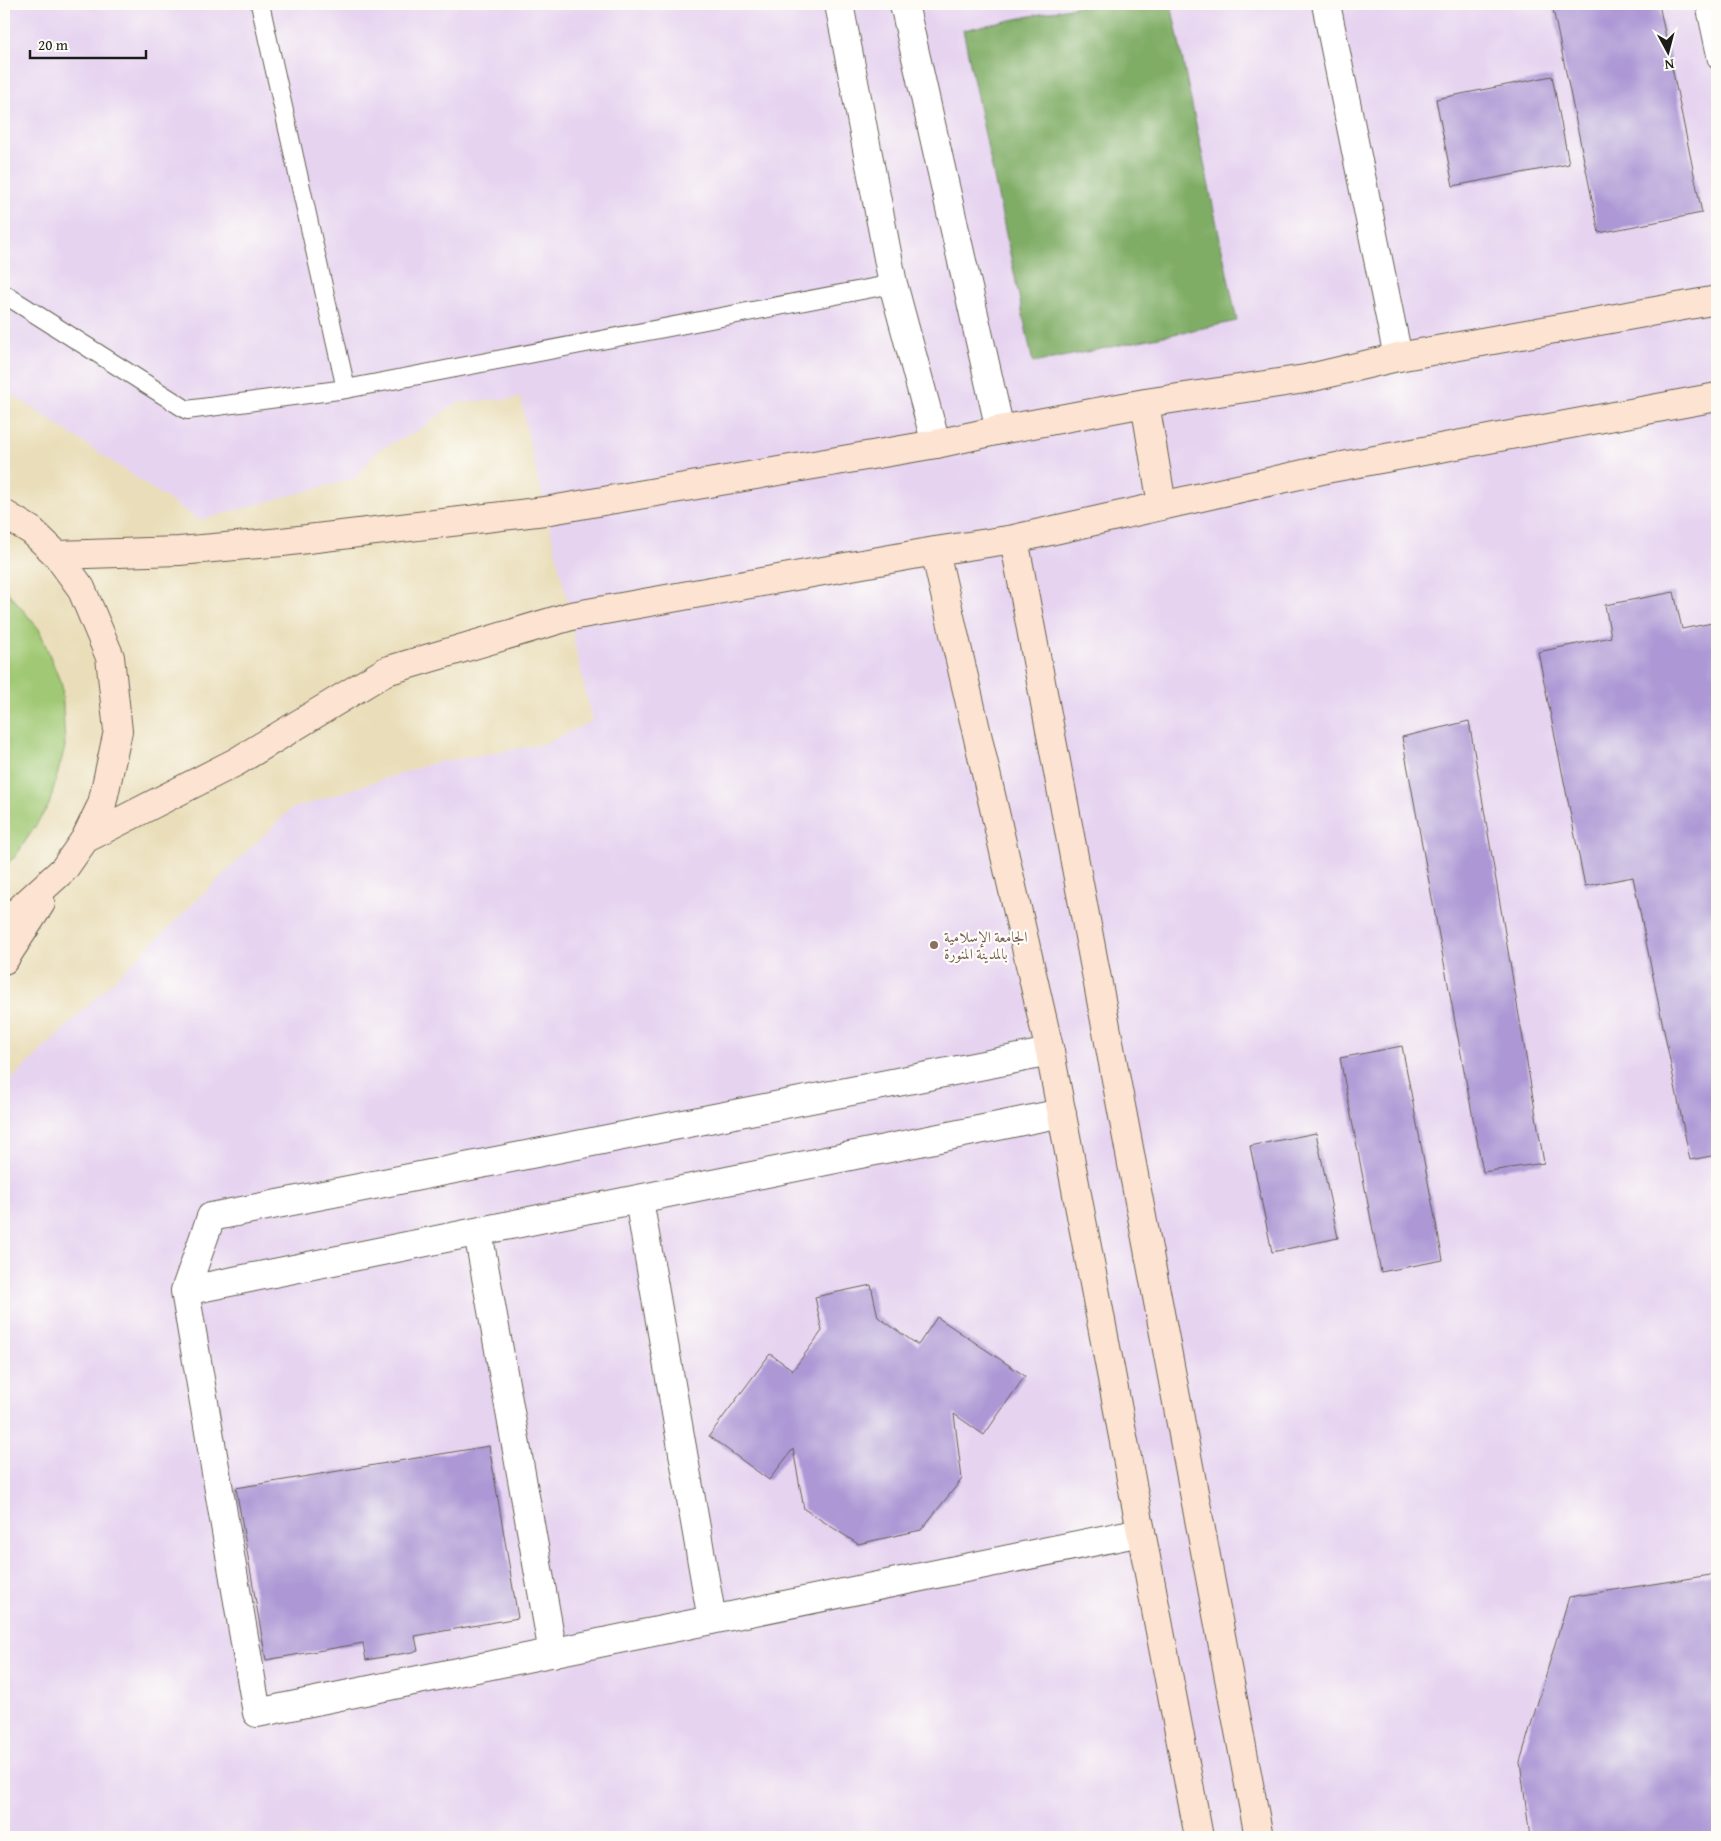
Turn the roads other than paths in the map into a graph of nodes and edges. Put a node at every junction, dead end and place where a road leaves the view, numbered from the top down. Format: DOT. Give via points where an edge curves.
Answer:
graph roads {
  1 [pos="260,4"];
  2 [pos="839,4"];
  3 [pos="904,4"];
  4 [pos="1326,4"];
  5 [pos="1705,4"];
  6 [pos="1717,60"];
  7 [pos="893,284"];
  8 [pos="4,294"];
  9 [pos="1717,300"];
  10 [pos="1398,357"];
  11 [pos="346,389"];
  12 [pos="1717,397"];
  13 [pos="1144,403"];
  14 [pos="1000,430"];
  15 [pos="936,444"];
  16 [pos="1162,505"];
  17 [pos="4,514"];
  18 [pos="1014,539"];
  19 [pos="935,551"];
  20 [pos="57,555"];
  21 [pos="85,839"];
  22 [pos="64,869"];
  23 [pos="4,922"];
  24 [pos="4,960"];
  25 [pos="1050,1052"];
  26 [pos="1062,1113"];
  27 [pos="639,1200"];
  28 [pos="478,1232"];
  29 [pos="184,1292"];
  30 [pos="1141,1532"];
  31 [pos="712,1620"];
  32 [pos="553,1653"];
  33 [pos="1199,1837"];
  34 [pos="1258,1837"];
  1 -- 11 [label="lane"];
  2 -- 7 [label="street"];
  3 -- 14 [label="street"];
  4 -- 10 [label="street"];
  5 -- 6 [label="lane"];
  7 -- 11 [label="lane"];
  7 -- 15 [label="street"];
  8 -- 11 [label="lane" via="187,410"];
  9 -- 10 [label="main road"];
  10 -- 13 [label="main road" via="1305,379"];
  12 -- 16 [label="main road" via="1326,469"];
  13 -- 14 [label="main road"];
  13 -- 16 [label="main road"];
  14 -- 15 [label="main road"];
  15 -- 20 [label="main road" via="545,511 272,543 179,551"];
  16 -- 18 [label="main road"];
  17 -- 20 [label="main road" via="32,531"];
  18 -- 19 [label="main road"];
  18 -- 34 [label="main road"];
  19 -- 21 [label="main road" via="571,616 386,671 236,762"];
  19 -- 25 [label="main road"];
  20 -- 21 [label="main road" via="81,588 110,656 118,731 102,804"];
  21 -- 22 [label="main road"];
  22 -- 23 [label="main road"];
  22 -- 24 [label="main road"];
  25 -- 26 [label="main road"];
  25 -- 29 [label="street" via="212,1217"];
  26 -- 27 [label="street"];
  26 -- 30 [label="main road"];
  27 -- 28 [label="street"];
  27 -- 31 [label="street"];
  28 -- 29 [label="street"];
  28 -- 32 [label="street"];
  29 -- 32 [label="street" via="257,1713"];
  30 -- 31 [label="street"];
  30 -- 33 [label="main road"];
  31 -- 32 [label="street"];
}
